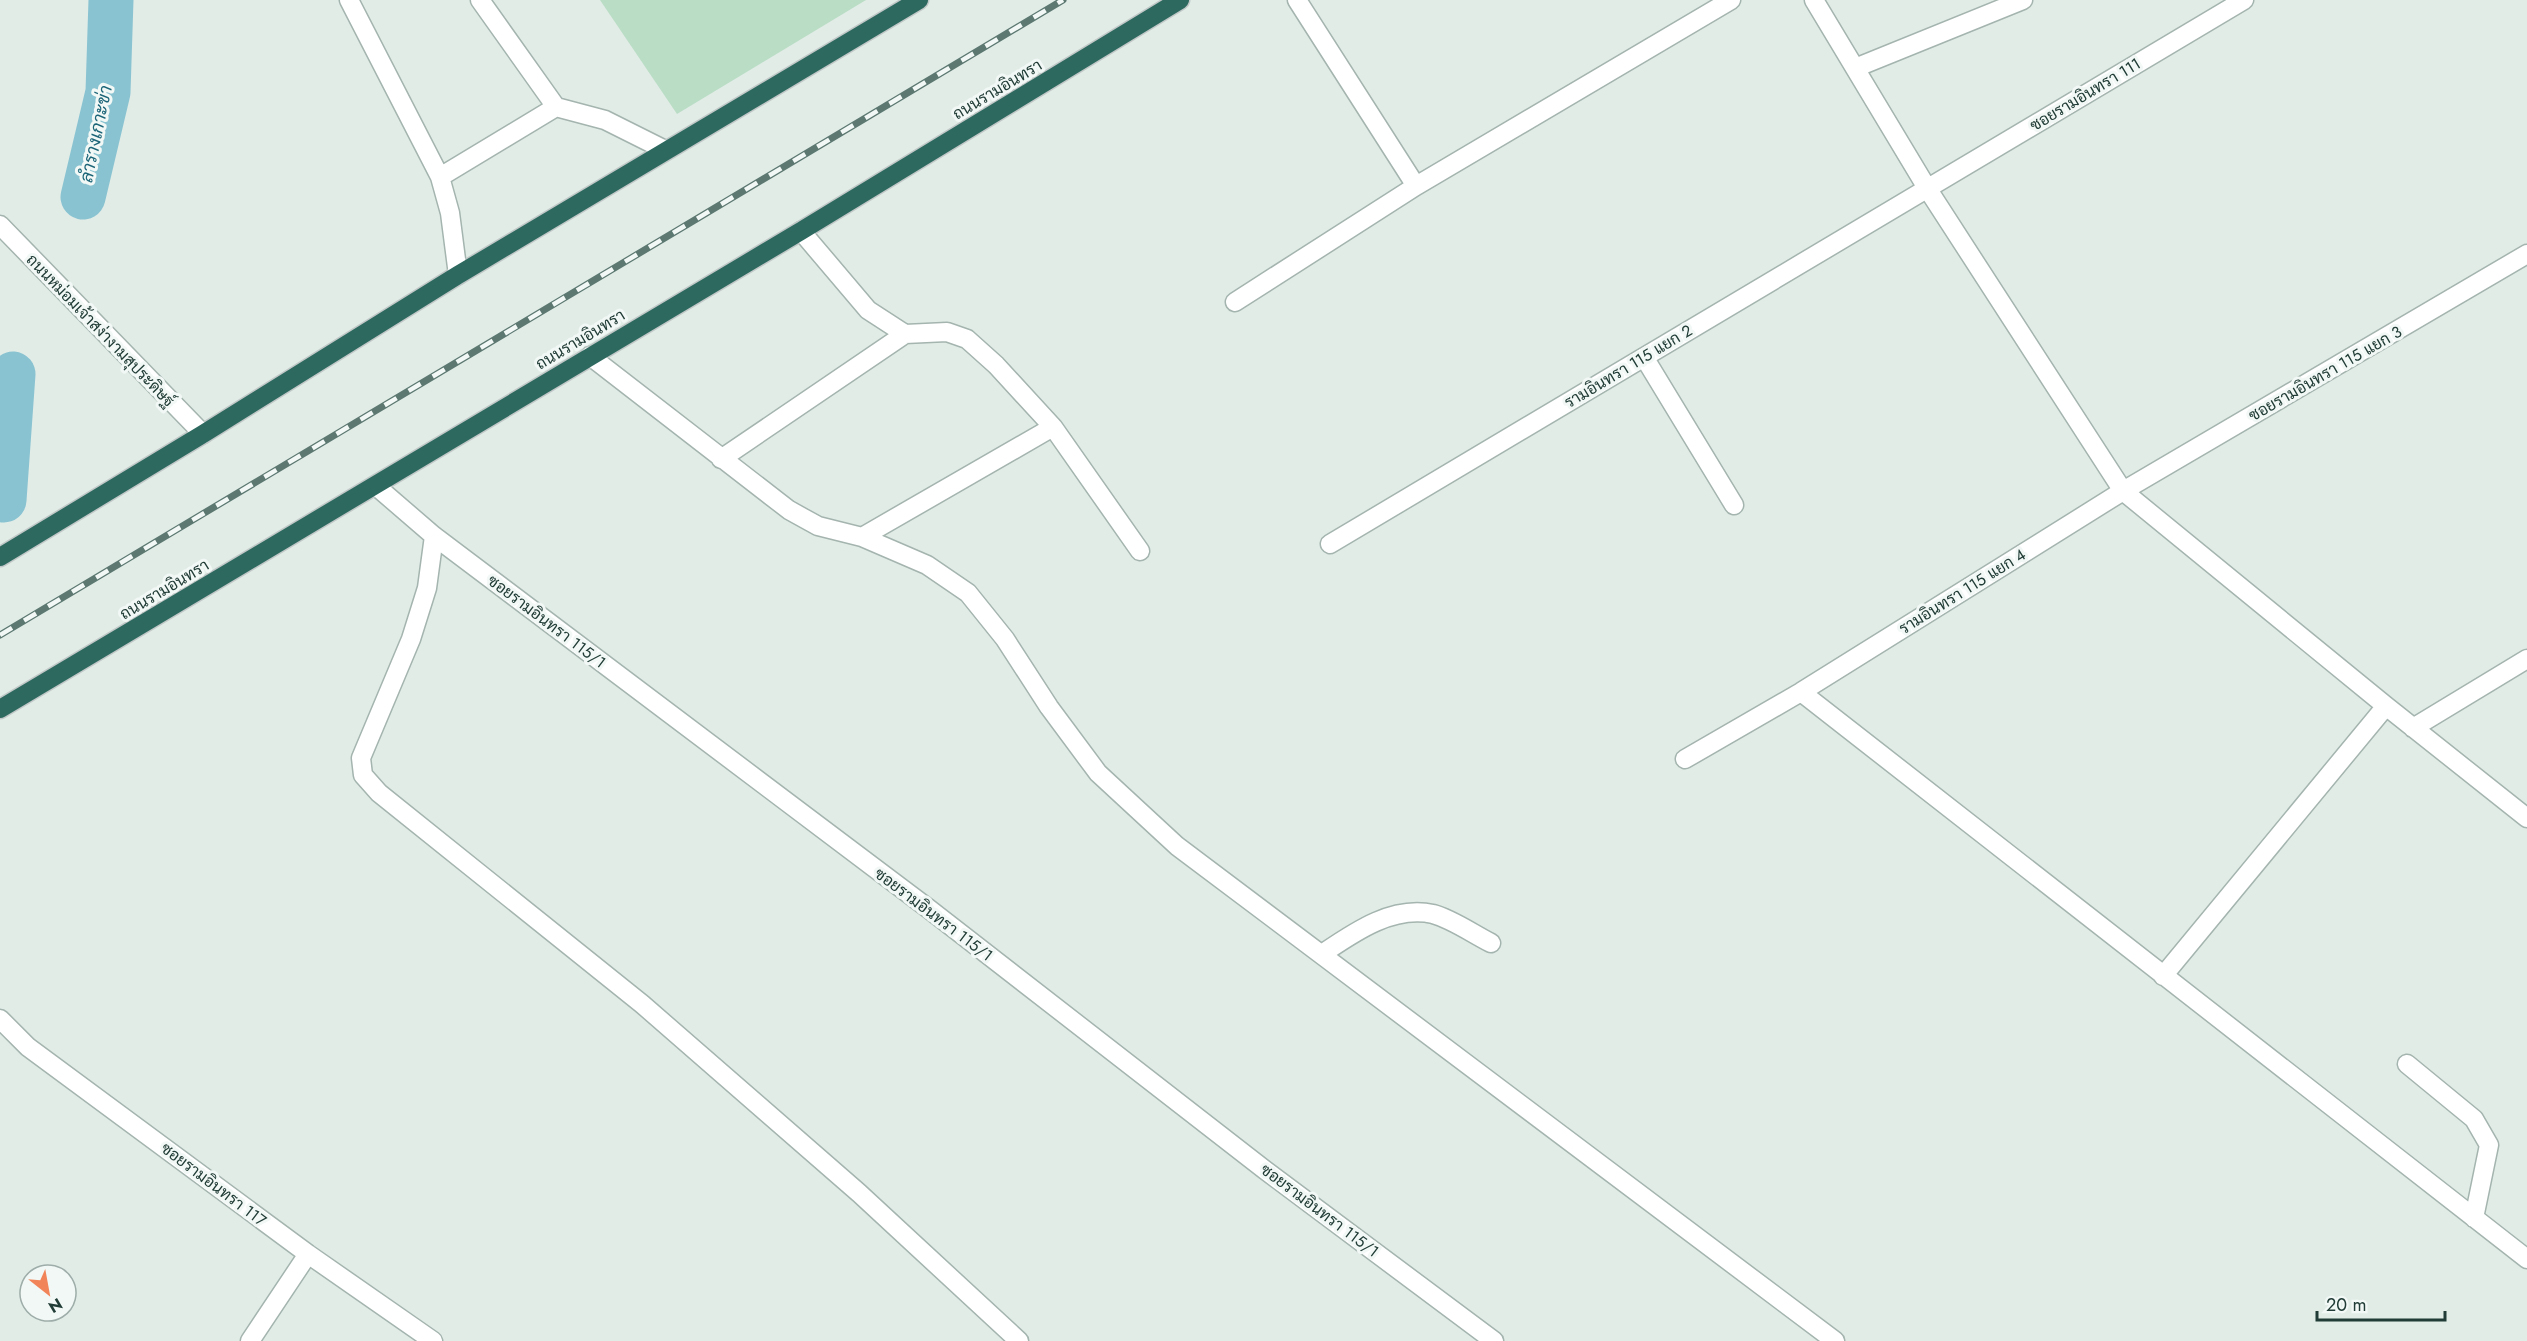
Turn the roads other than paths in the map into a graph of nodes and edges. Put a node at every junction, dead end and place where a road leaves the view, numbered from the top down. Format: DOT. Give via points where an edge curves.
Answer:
graph roads {
  1 [pos="349,0"];
  2 [pos="480,0"];
  3 [pos="919,0"];
  4 [pos="1180,0"];
  5 [pos="1297,0"];
  6 [pos="1731,0"];
  7 [pos="1814,0"];
  8 [pos="2023,0"];
  9 [pos="2244,0"];
  10 [pos="1855,68"];
  11 [pos="556,107"];
  12 [pos="665,150"];
  13 [pos="440,177"];
  14 [pos="1416,186"];
  15 [pos="1927,188"];
  16 [pos="0,225"];
  17 [pos="801,231"];
  18 [pos="2527,254"];
  19 [pos="458,274"];
  20 [pos="1235,302"];
  21 [pos="905,334"];
  22 [pos="590,356"];
  23 [pos="1644,357"];
  24 [pos="1053,427"];
  25 [pos="203,434"];
  26 [pos="721,459"];
  27 [pos="376,486"];
  28 [pos="2123,491"];
  29 [pos="1734,505"];
  30 [pos="434,536"];
  31 [pos="862,537"];
  32 [pos="1330,544"];
  33 [pos="1140,551"];
  34 [pos="0,557"];
  35 [pos="2527,659"];
  36 [pos="1801,692"];
  37 [pos="2386,706"];
  38 [pos="0,709"];
  39 [pos="2413,728"];
  40 [pos="1685,759"];
  41 [pos="2527,818"];
  42 [pos="1491,943"];
  43 [pos="1322,954"];
  44 [pos="2163,976"];
  45 [pos="0,1019"];
  46 [pos="2407,1064"];
  47 [pos="2474,1218"];
  48 [pos="308,1254"];
  49 [pos="2527,1259"];
  50 [pos="250,1341"];
  51 [pos="433,1341"];
  52 [pos="1019,1341"];
  53 [pos="1494,1341"];
  54 [pos="1835,1341"];
  1 -- 13 [label="street"];
  2 -- 11 [label="street"];
  3 -- 12 [label="highway"];
  4 -- 17 [label="highway, ถนนรามอินทรา"];
  5 -- 14 [label="street"];
  6 -- 14 [label="street"];
  7 -- 10 [label="street"];
  8 -- 10 [label="street"];
  9 -- 15 [label="street, ซอยรามอินทรา 111"];
  10 -- 15 [label="street"];
  11 -- 12 [label="street" via="605,120"];
  11 -- 13 [label="street"];
  12 -- 19 [label="highway"];
  13 -- 19 [label="street" via="450,213"];
  14 -- 20 [label="street"];
  15 -- 23 [label="street, รามอินทรา 115 แยก 2"];
  15 -- 28 [label="street"];
  16 -- 25 [label="street, ถนนหม่อมเจ้าสง่างามสุประดิษฐ์"];
  17 -- 21 [label="street" via="868,310"];
  17 -- 22 [label="highway, ถนนรามอินทรา"];
  18 -- 28 [label="street, ซอยรามอินทรา 115 แยก 3"];
  19 -- 25 [label="highway"];
  21 -- 24 [label="street" via="946,332 967,339"];
  21 -- 26 [label="street"];
  22 -- 26 [label="street"];
  22 -- 27 [label="highway, ถนนรามอินทรา"];
  23 -- 29 [label="street"];
  23 -- 32 [label="street, รามอินทรา 115 แยก 2"];
  24 -- 31 [label="street"];
  24 -- 33 [label="street"];
  25 -- 34 [label="highway"];
  26 -- 31 [label="street" via="789,510 818,526"];
  27 -- 30 [label="street, ซอยรามอินทรา 115/1"];
  27 -- 38 [label="highway, ถนนรามอินทรา"];
  28 -- 36 [label="street, รามอินทรา 115 แยก 4"];
  28 -- 37 [label="street"];
  30 -- 52 [label="street" via="427,588 411,639 361,758 363,775 379,793 642,1004 859,1193"];
  30 -- 53 [label="street, ซอยรามอินทรา 115/1"];
  31 -- 43 [label="street" via="927,565 968,593 1005,639 1098,773 1177,846"];
  35 -- 39 [label="street"];
  36 -- 40 [label="street, รามอินทรา 115 แยก 4"];
  36 -- 44 [label="street"];
  37 -- 39 [label="street"];
  37 -- 44 [label="street"];
  39 -- 41 [label="street"];
  42 -- 43 [label="street" via="1432,914 1396,915 1362,928"];
  43 -- 54 [label="street"];
  44 -- 47 [label="street"];
  45 -- 48 [label="street, ซอยรามอินทรา 117" via="28,1047"];
  46 -- 47 [label="street" via="2474,1119 2488,1145"];
  47 -- 49 [label="street"];
  48 -- 50 [label="street"];
  48 -- 51 [label="street, ซอยรามอินทรา 117"];
}
